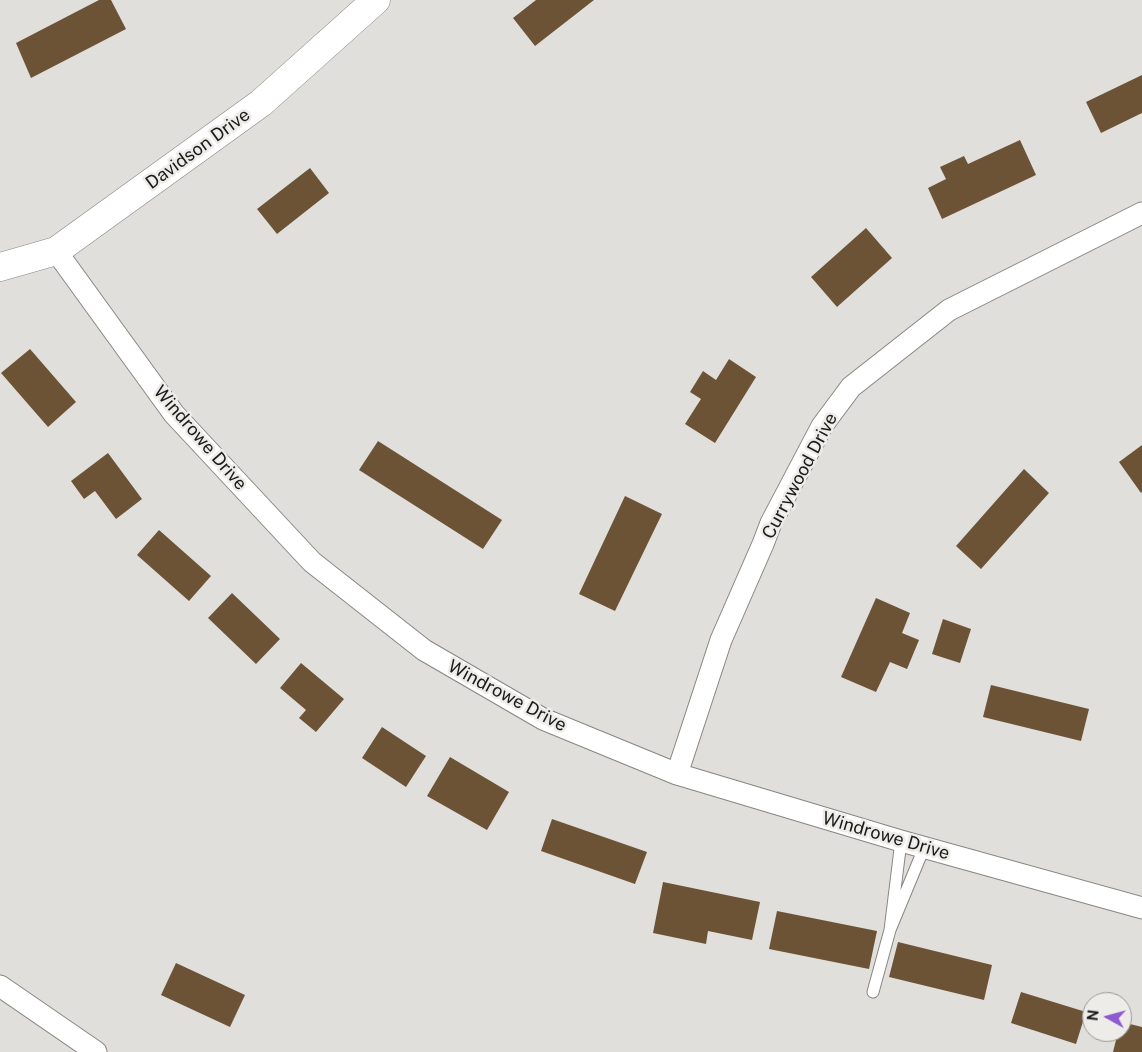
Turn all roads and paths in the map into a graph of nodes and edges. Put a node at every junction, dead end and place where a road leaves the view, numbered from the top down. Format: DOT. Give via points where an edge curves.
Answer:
graph roads {
  1 [pos="376,0"];
  2 [pos="1142,213"];
  3 [pos="56,251"];
  4 [pos="0,266"];
  5 [pos="676,774"];
  6 [pos="901,841"];
  7 [pos="924,848"];
  8 [pos="1142,908"];
  9 [pos="890,930"];
  10 [pos="0,986"];
  11 [pos="872,992"];
  12 [pos="96,1052"];
  1 -- 3 [label="street, Davidson Drive" via="261,103"];
  2 -- 5 [label="street, Currywood Drive" via="949,310 851,387 822,426 771,523 721,640"];
  3 -- 4 [label="street, Davidson Drive"];
  3 -- 5 [label="street, Windrowe Drive" via="174,414 312,562 432,655 543,719"];
  5 -- 6 [label="street, Windrowe Drive"];
  6 -- 7 [label="street, Windrowe Drive"];
  6 -- 9 [label="lane"];
  7 -- 8 [label="street, Windrowe Drive"];
  7 -- 9 [label="lane"];
  9 -- 11 [label="lane"];
  10 -- 12 [label="street"];
}
